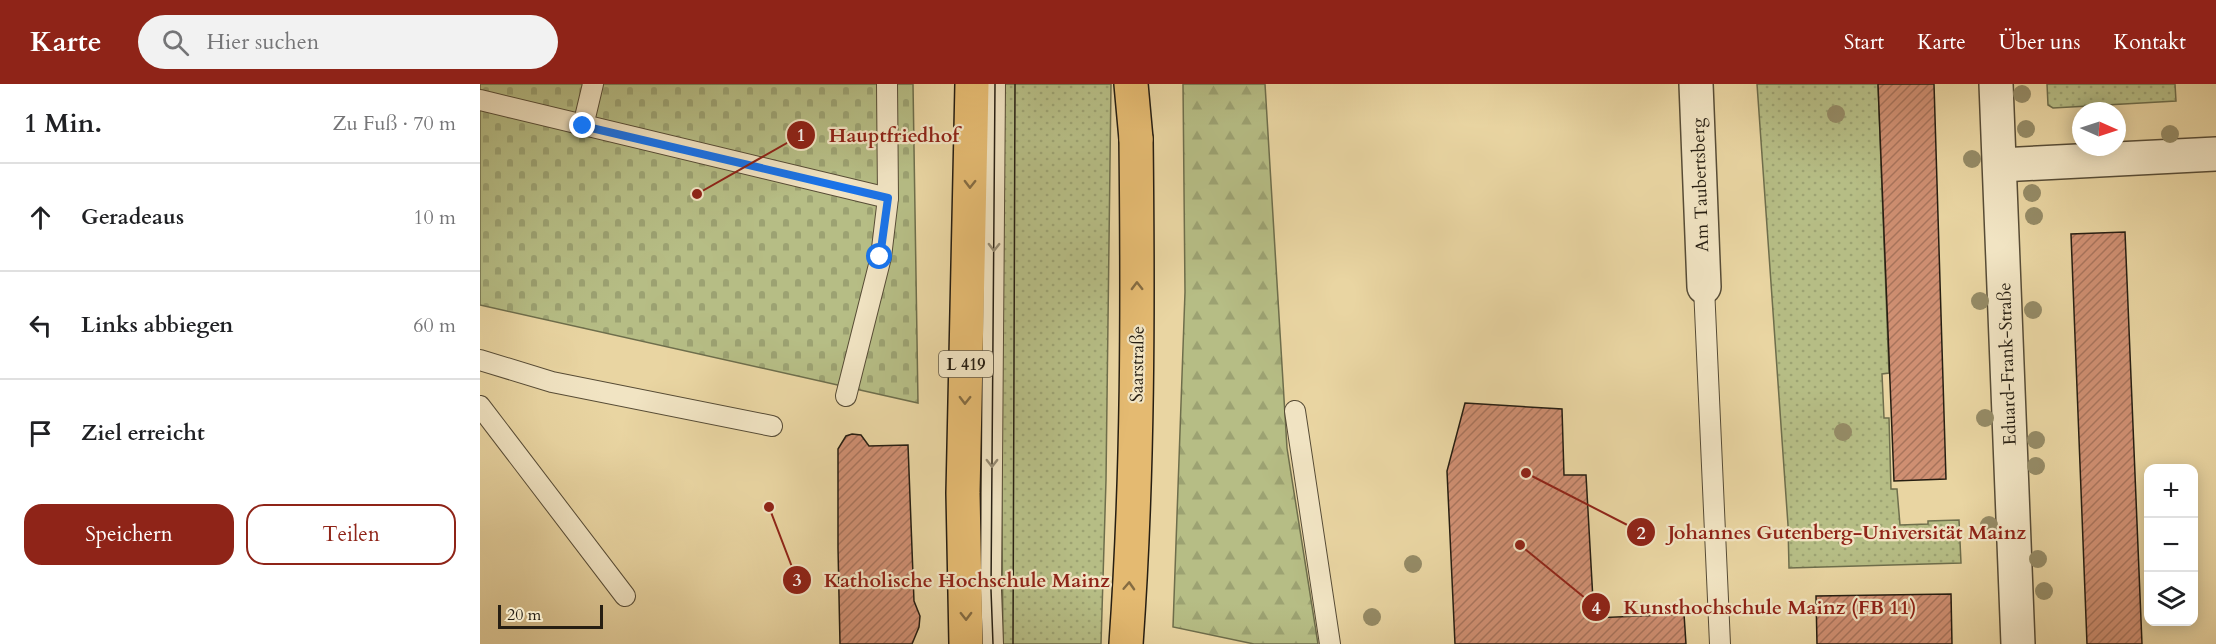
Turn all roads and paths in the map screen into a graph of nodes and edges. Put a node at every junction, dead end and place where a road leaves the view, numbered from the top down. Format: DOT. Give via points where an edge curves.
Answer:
graph roads {
  1 [pos="593,84"];
  2 [pos="886,84"];
  3 [pos="972,84"];
  4 [pos="995,84"];
  5 [pos="1131,84"];
  6 [pos="1696,84"];
  7 [pos="1996,84"];
  8 [pos="480,100"];
  9 [pos="583,126"];
  10 [pos="2216,154"];
  11 [pos="2000,165"];
  12 [pos="888,198"];
  13 [pos="1704,287"];
  14 [pos="486,361"];
  15 [pos="846,396"];
  16 [pos="480,405"];
  17 [pos="1295,411"];
  18 [pos="772,426"];
  19 [pos="626,596"];
  20 [pos="1127,643"];
  21 [pos="966,644"];
  22 [pos="993,644"];
  23 [pos="1330,644"];
  24 [pos="1720,644"];
  25 [pos="2018,644"];
  1 -- 9 [label="lane"];
  2 -- 12 [label="lane"];
  3 -- 21 [label="main road, L 419, one-way" via="963,493"];
  4 -- 22 [label="lane, one-way"];
  20 -- 5 [label="main road, Saarstraße, one-way" via="1138,322 1136,139"];
  6 -- 13 [label="street, Am Taubertsberg"];
  7 -- 11 [label="street, Eduard-Frank-Straße"];
  8 -- 9 [label="lane"];
  9 -- 12 [label="lane"];
  10 -- 11 [label="street"];
  11 -- 25 [label="street, Eduard-Frank-Straße"];
  12 -- 15 [label="lane" via="880,257"];
  13 -- 24 [label="lane"];
  14 -- 18 [label="lane" via="552,382"];
  16 -- 19 [label="lane"];
  17 -- 23 [label="lane"];
}
